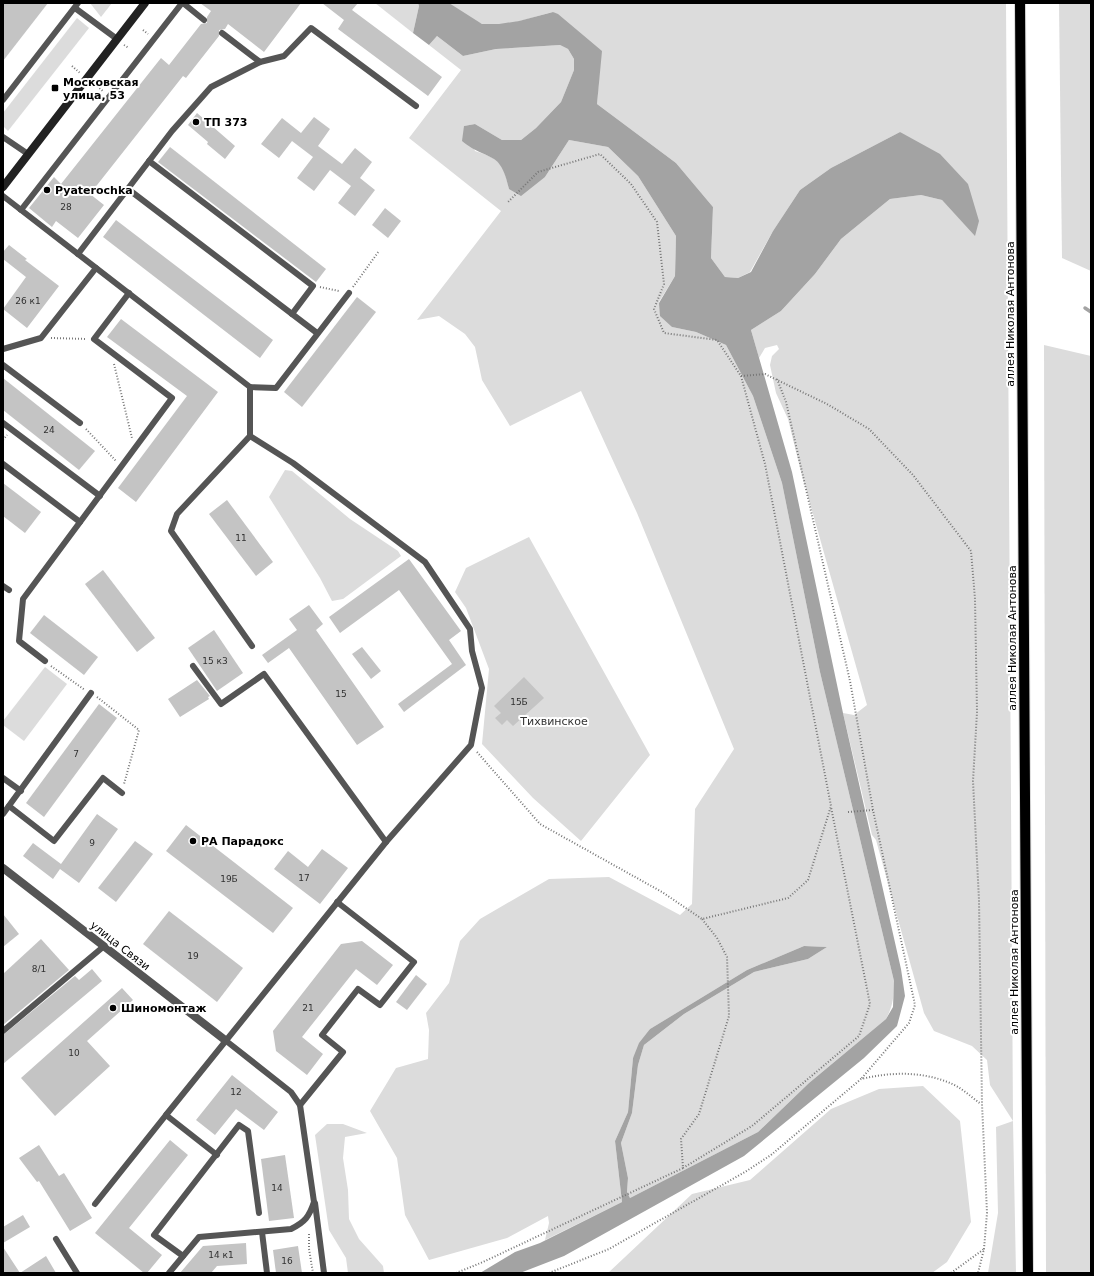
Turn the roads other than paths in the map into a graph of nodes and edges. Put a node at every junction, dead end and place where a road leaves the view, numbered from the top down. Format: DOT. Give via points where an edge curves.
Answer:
graph roads {
  1 [pos="145,3"];
  2 [pos="183,3"];
  3 [pos="1020,3"];
  4 [pos="76,5"];
  5 [pos="204,20"];
  6 [pos="222,33"];
  7 [pos="117,39"];
  8 [pos="260,62"];
  9 [pos="3,100"];
  10 [pos="416,106"];
  11 [pos="3,137"];
  12 [pos="28,154"];
  13 [pos="149,161"];
  14 [pos="3,187"];
  15 [pos="128,189"];
  16 [pos="3,196"];
  17 [pos="21,210"];
  18 [pos="78,254"];
  19 [pos="96,268"];
  20 [pos="129,293"];
  21 [pos="349,293"];
  22 [pos="292,314"];
  23 [pos="318,333"];
  24 [pos="3,349"];
  25 [pos="3,365"];
  26 [pos="250,387"];
  27 [pos="3,423"];
  28 [pos="80,423"];
  29 [pos="250,436"];
  30 [pos="3,464"];
  31 [pos="100,496"];
  32 [pos="80,522"];
  33 [pos="3,586"];
  34 [pos="9,590"];
  35 [pos="252,646"];
  36 [pos="45,661"];
  37 [pos="193,666"];
  38 [pos="92,694"];
  39 [pos="3,778"];
  40 [pos="20,792"];
  41 [pos="122,793"];
  42 [pos="9,806"];
  43 [pos="3,814"];
  44 [pos="386,842"];
  45 [pos="3,868"];
  46 [pos="337,902"];
  47 [pos="103,947"];
  48 [pos="3,1031"];
  49 [pos="225,1040"];
  50 [pos="300,1105"];
  51 [pos="166,1115"];
  52 [pos="217,1155"];
  53 [pos="314,1202"];
  54 [pos="95,1204"];
  55 [pos="259,1213"];
  56 [pos="262,1232"];
  57 [pos="56,1239"];
  58 [pos="183,1256"];
  59 [pos="77,1273"];
  60 [pos="169,1273"];
  61 [pos="267,1273"];
  62 [pos="324,1273"];
  63 [pos="1028,1273"];
  1 -- 7 [label="main road"];
  2 -- 5 [label="lane"];
  2 -- 17 [label="lane"];
  3 -- 63 [label="main road, аллея Николая Антонова"];
  4 -- 7 [label="lane"];
  4 -- 9 [label="lane"];
  6 -- 8 [label="lane"];
  7 -- 12 [label="main road"];
  8 -- 10 [label="lane" via="284,56 311,28"];
  8 -- 13 [label="lane" via="210,87"];
  11 -- 12 [label="lane"];
  12 -- 14 [label="main road"];
  13 -- 15 [label="lane"];
  13 -- 22 [label="lane" via="313,286"];
  15 -- 18 [label="lane"];
  15 -- 22 [label="lane"];
  16 -- 17 [label="lane"];
  17 -- 18 [label="lane"];
  18 -- 19 [label="lane"];
  19 -- 20 [label="lane"];
  19 -- 24 [label="lane" via="41,338"];
  20 -- 26 [label="lane"];
  20 -- 31 [label="lane" via="94,339 172,398"];
  21 -- 23 [label="lane"];
  22 -- 23 [label="lane"];
  23 -- 26 [label="lane" via="276,388"];
  25 -- 28 [label="lane"];
  26 -- 29 [label="lane"];
  27 -- 31 [label="lane"];
  29 -- 35 [label="lane" via="177,514 171,531"];
  29 -- 44 [label="lane" via="292,463 425,562 470,629 472,651 482,688 471,745"];
  30 -- 32 [label="lane"];
  31 -- 32 [label="lane"];
  32 -- 36 [label="lane" via="20,598 19,641"];
  33 -- 34 [label="lane"];
  37 -- 44 [label="lane" via="221,704 264,674"];
  38 -- 40 [label="lane"];
  39 -- 40 [label="lane"];
  40 -- 42 [label="lane"];
  41 -- 42 [label="lane" via="103,778 54,841"];
  42 -- 43 [label="lane"];
  44 -- 46 [label="lane"];
  45 -- 47 [label="street, улица Связи"];
  46 -- 49 [label="lane"];
  46 -- 50 [label="lane" via="414,962 380,1005 358,989 322,1035 343,1052"];
  47 -- 48 [label="lane"];
  47 -- 49 [label="street, улица Связи"];
  49 -- 50 [label="lane" via="291,1092"];
  49 -- 51 [label="lane"];
  50 -- 53 [label="lane"];
  51 -- 52 [label="lane"];
  51 -- 54 [label="lane"];
  52 -- 55 [label="lane" via="239,1125 248,1131"];
  52 -- 58 [label="lane" via="154,1235"];
  53 -- 56 [label="lane" via="310,1215 301,1224 290,1230"];
  53 -- 62 [label="lane"];
  56 -- 58 [label="lane" via="199,1237"];
  56 -- 61 [label="lane"];
  57 -- 59 [label="lane"];
  58 -- 60 [label="lane"];
}
